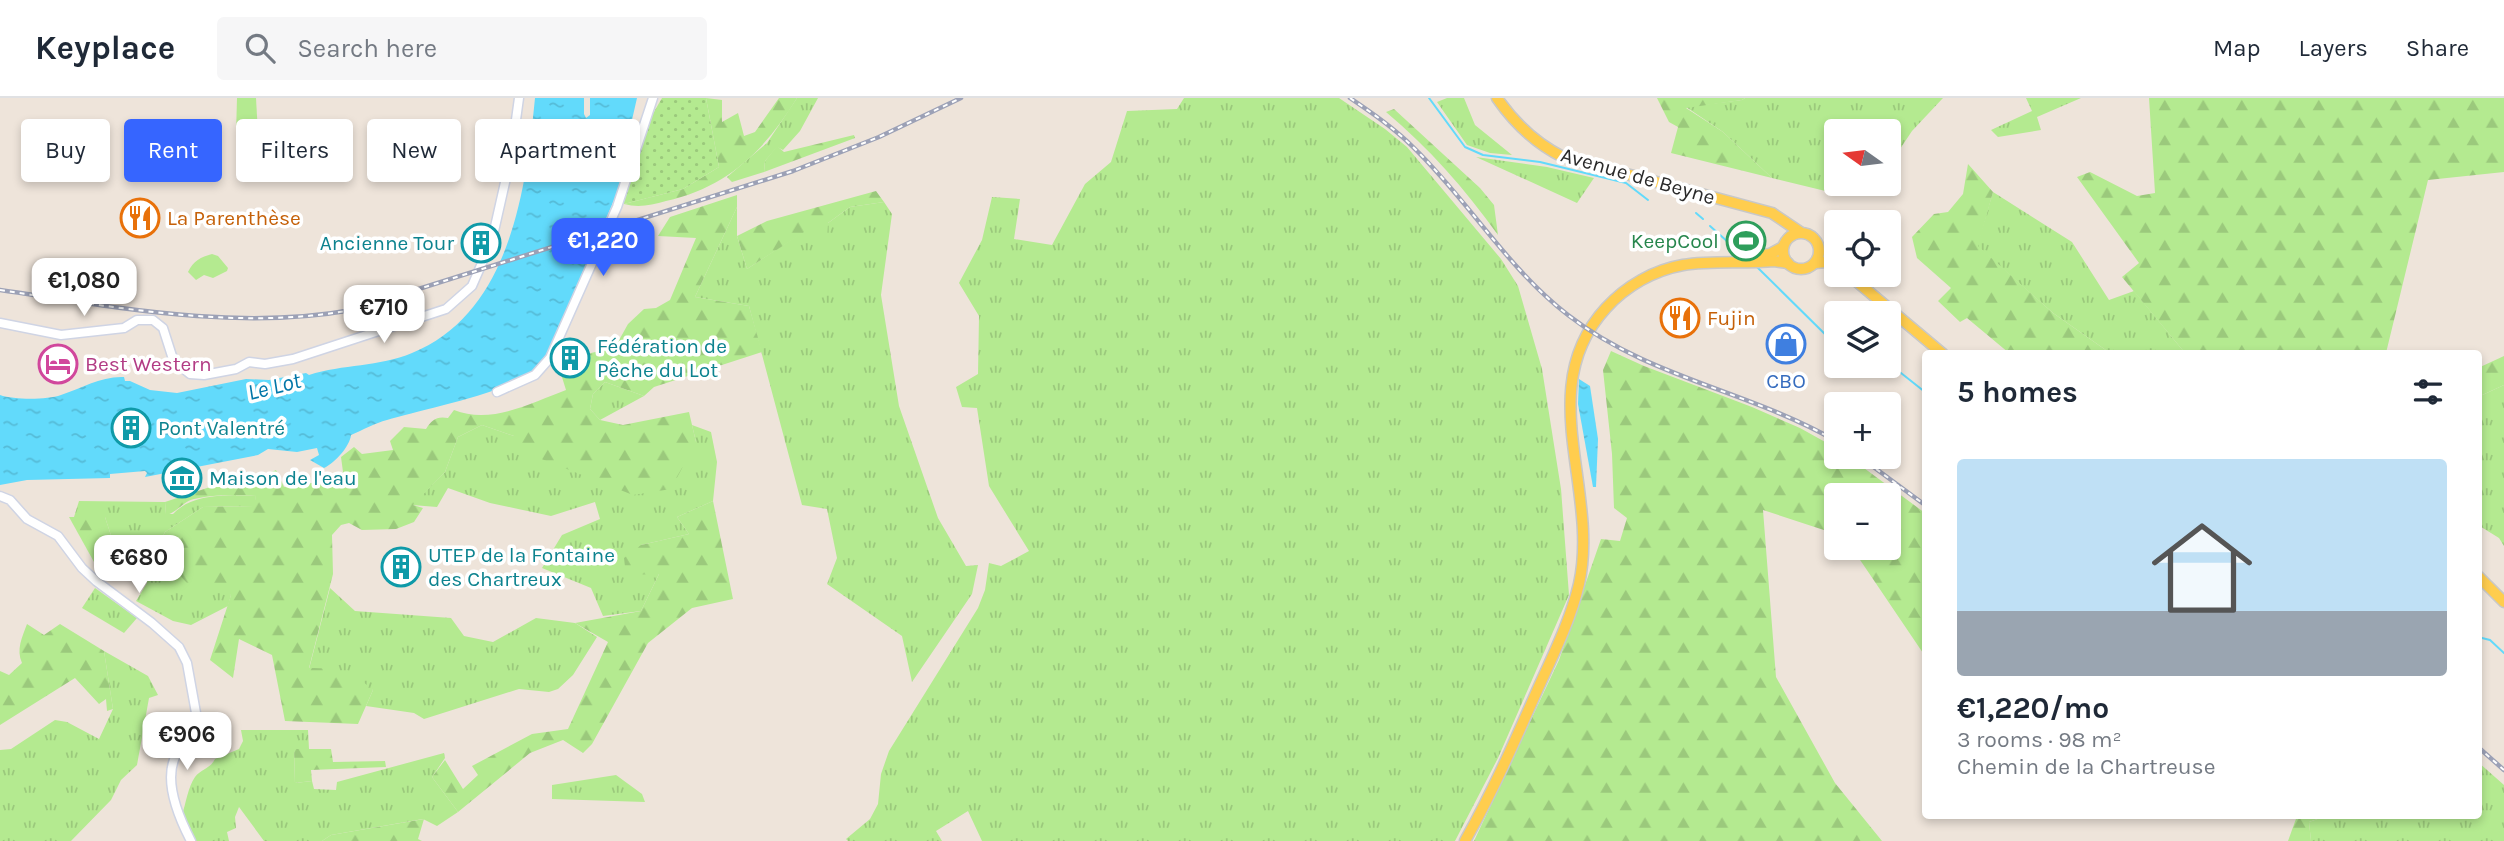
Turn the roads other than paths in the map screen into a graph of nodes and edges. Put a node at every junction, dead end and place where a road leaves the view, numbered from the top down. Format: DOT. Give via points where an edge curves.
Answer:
graph roads {
  1 [pos="519,98"];
  2 [pos="653,98"];
  3 [pos="1497,98"];
  4 [pos="1758,210"];
  5 [pos="1800,232"];
  6 [pos="1785,243"];
  7 [pos="1819,247"];
  8 [pos="1824,251"];
  9 [pos="1761,259"];
  10 [pos="1824,262"];
  11 [pos="1788,263"];
  12 [pos="1815,263"];
  13 [pos="1863,287"];
  14 [pos="1870,287"];
  15 [pos="0,323"];
  16 [pos="1938,350"];
  17 [pos="1945,350"];
  18 [pos="497,391"];
  19 [pos="0,496"];
  20 [pos="2482,575"];
  21 [pos="2482,580"];
  22 [pos="2504,595"];
  23 [pos="2504,602"];
  24 [pos="191,841"];
  25 [pos="1465,841"];
  1 -- 15 [label="street" via="495,228 472,286 446,309 293,359 249,362 208,374 190,374 178,365 158,322 143,318 124,328 55,335"];
  2 -- 18 [label="street" via="617,207 550,358 535,375"];
  3 -- 4 [label="main road, Avenue de Beyne" via="1530,137 1563,157"];
  4 -- 5 [label="main road, Avenue de Beyne"];
  4 -- 6 [label="main road, Avenue de Beyne" via="1783,229"];
  5 -- 6 [label="main road"];
  5 -- 7 [label="main road" via="1812,236"];
  6 -- 9 [label="main road"];
  6 -- 11 [label="main road"];
  7 -- 8 [label="main road"];
  7 -- 12 [label="main road"];
  9 -- 11 [label="main road"];
  9 -- 25 [label="main road" via="1684,264 1649,276 1612,300 1591,327 1574,362 1569,400 1581,501 1579,584 1497,781"];
  10 -- 12 [label="main road"];
  11 -- 12 [label="main road" via="1802,269"];
  13 -- 16 [label="main road"];
  14 -- 17 [label="main road"];
  19 -- 24 [label="street" via="27,519 58,536 101,586 179,647 187,663 197,714 197,730 177,752 173,769 175,804"];
  20 -- 22 [label="main road"];
  21 -- 23 [label="main road"];
}
